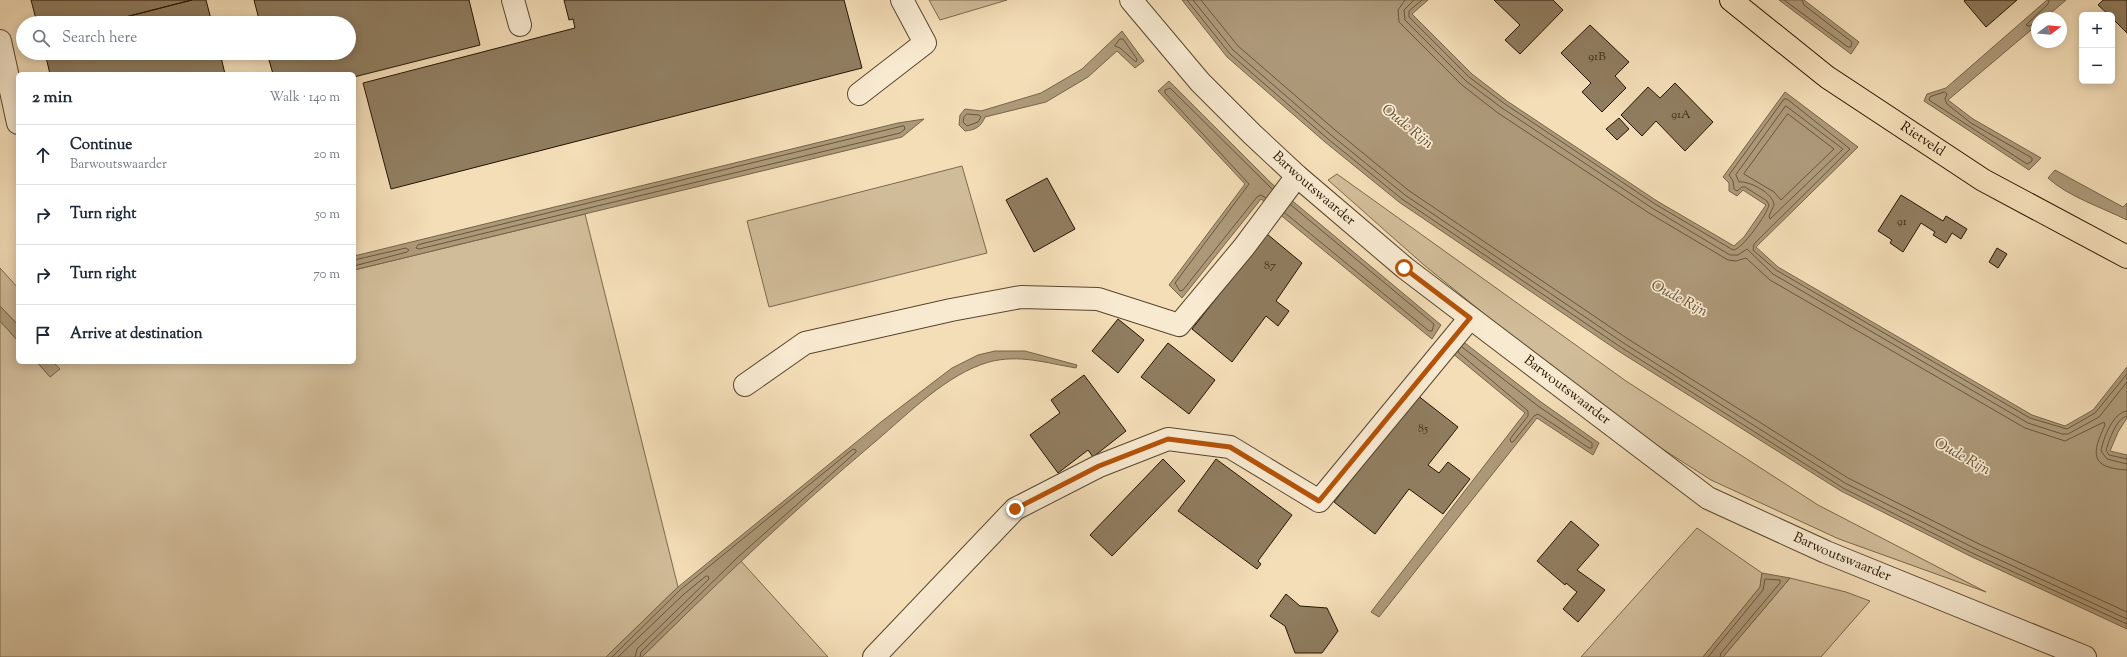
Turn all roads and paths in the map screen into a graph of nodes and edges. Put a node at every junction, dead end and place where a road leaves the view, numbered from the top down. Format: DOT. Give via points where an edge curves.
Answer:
graph roads {
  1 [pos="513,0"];
  2 [pos="902,0"];
  3 [pos="1131,0"];
  4 [pos="1731,0"];
  5 [pos="520,25"];
  6 [pos="0,41"];
  7 [pos="859,94"];
  8 [pos="16,114"];
  9 [pos="1293,182"];
  10 [pos="2127,258"];
  11 [pos="1470,318"];
  12 [pos="745,385"];
  13 [pos="874,657"];
  14 [pos="2085,657"];
  1 -- 5 [label="street"];
  2 -- 7 [label="street" via="925,43"];
  3 -- 9 [label="street, Barwoutswaarder" via="1200,82"];
  4 -- 10 [label="main road, Rietveld" via="1827,77 1982,180"];
  6 -- 8 [label="street"];
  9 -- 11 [label="street, Barwoutswaarder"];
  9 -- 12 [label="street" via="1244,247 1179,325 1098,299 1021,297 805,343"];
  11 -- 13 [label="street" via="1319,501 1230,447 1168,439 1099,466 1015,509"];
  11 -- 14 [label="street, Barwoutswaarder" via="1708,498 1826,552"];
}
